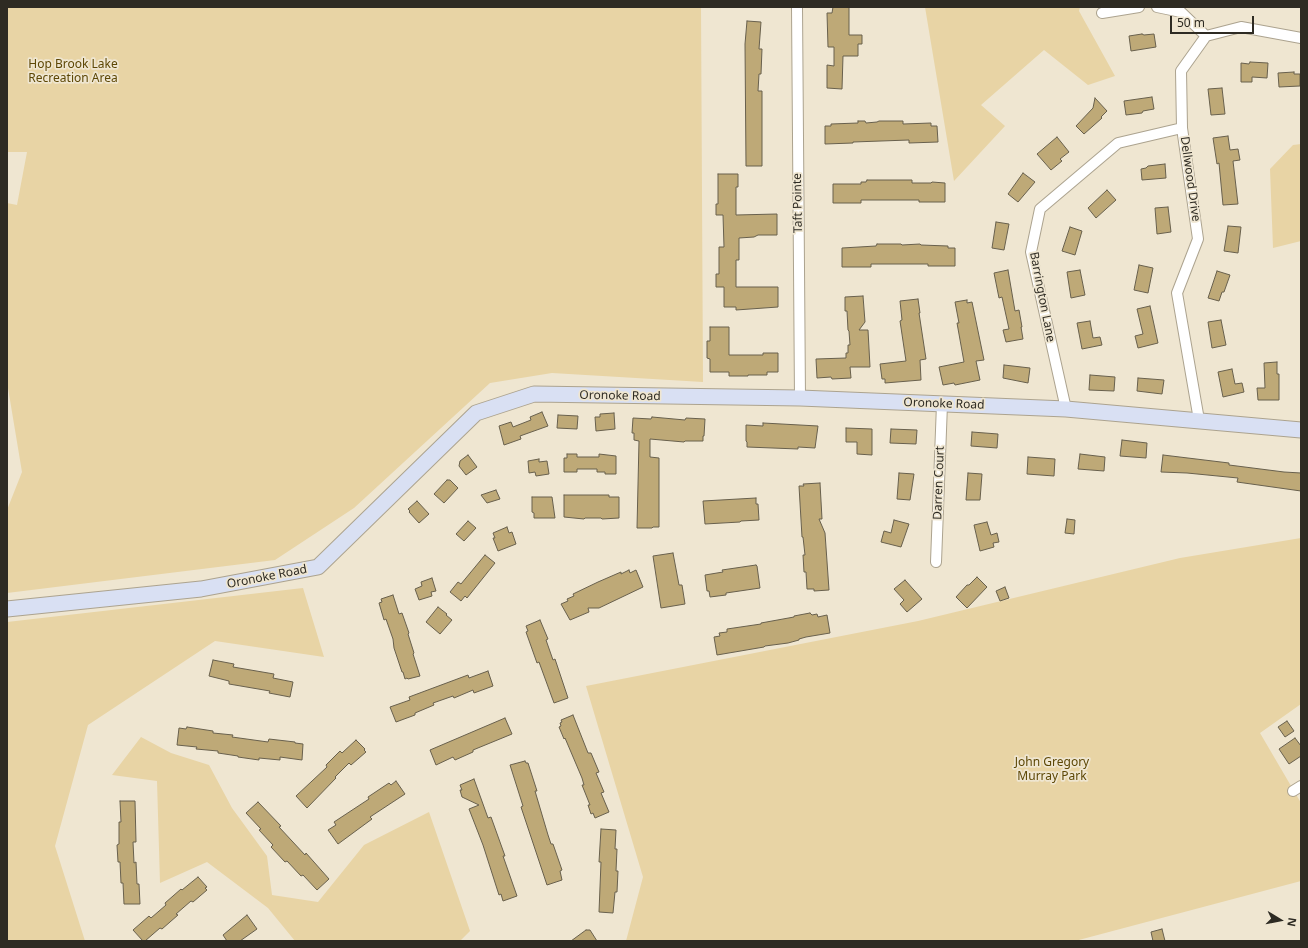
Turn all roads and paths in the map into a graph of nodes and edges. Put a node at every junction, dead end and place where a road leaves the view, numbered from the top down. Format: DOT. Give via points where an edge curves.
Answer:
graph roads {
  1 [pos="797,7"];
  2 [pos="1139,7"];
  3 [pos="1157,7"];
  4 [pos="1102,13"];
  5 [pos="1206,36"];
  6 [pos="1301,38"];
  7 [pos="1182,128"];
  8 [pos="800,398"];
  9 [pos="942,404"];
  10 [pos="1066,408"];
  11 [pos="1199,420"];
  12 [pos="1301,430"];
  13 [pos="936,562"];
  14 [pos="7,609"];
  1 -- 8 [label="street, Taft Pointe"];
  2 -- 4 [label="street"];
  3 -- 5 [label="street" via="1181,12"];
  5 -- 6 [label="street" via="1241,27"];
  5 -- 7 [label="street, Dellwood Drive" via="1181,71"];
  7 -- 10 [label="street, Barrington Lane" via="1118,143 1040,209 1031,252"];
  7 -- 11 [label="street, Dellwood Drive" via="1198,239 1177,293"];
  8 -- 9 [label="street, Oronoke Road"];
  8 -- 14 [label="street, Oronoke Road" via="534,394 476,413 318,567 201,589"];
  9 -- 10 [label="street, Oronoke Road"];
  9 -- 13 [label="street, Darren Court"];
  10 -- 11 [label="street, Oronoke Road"];
  11 -- 12 [label="street, Oronoke Road"];
}
